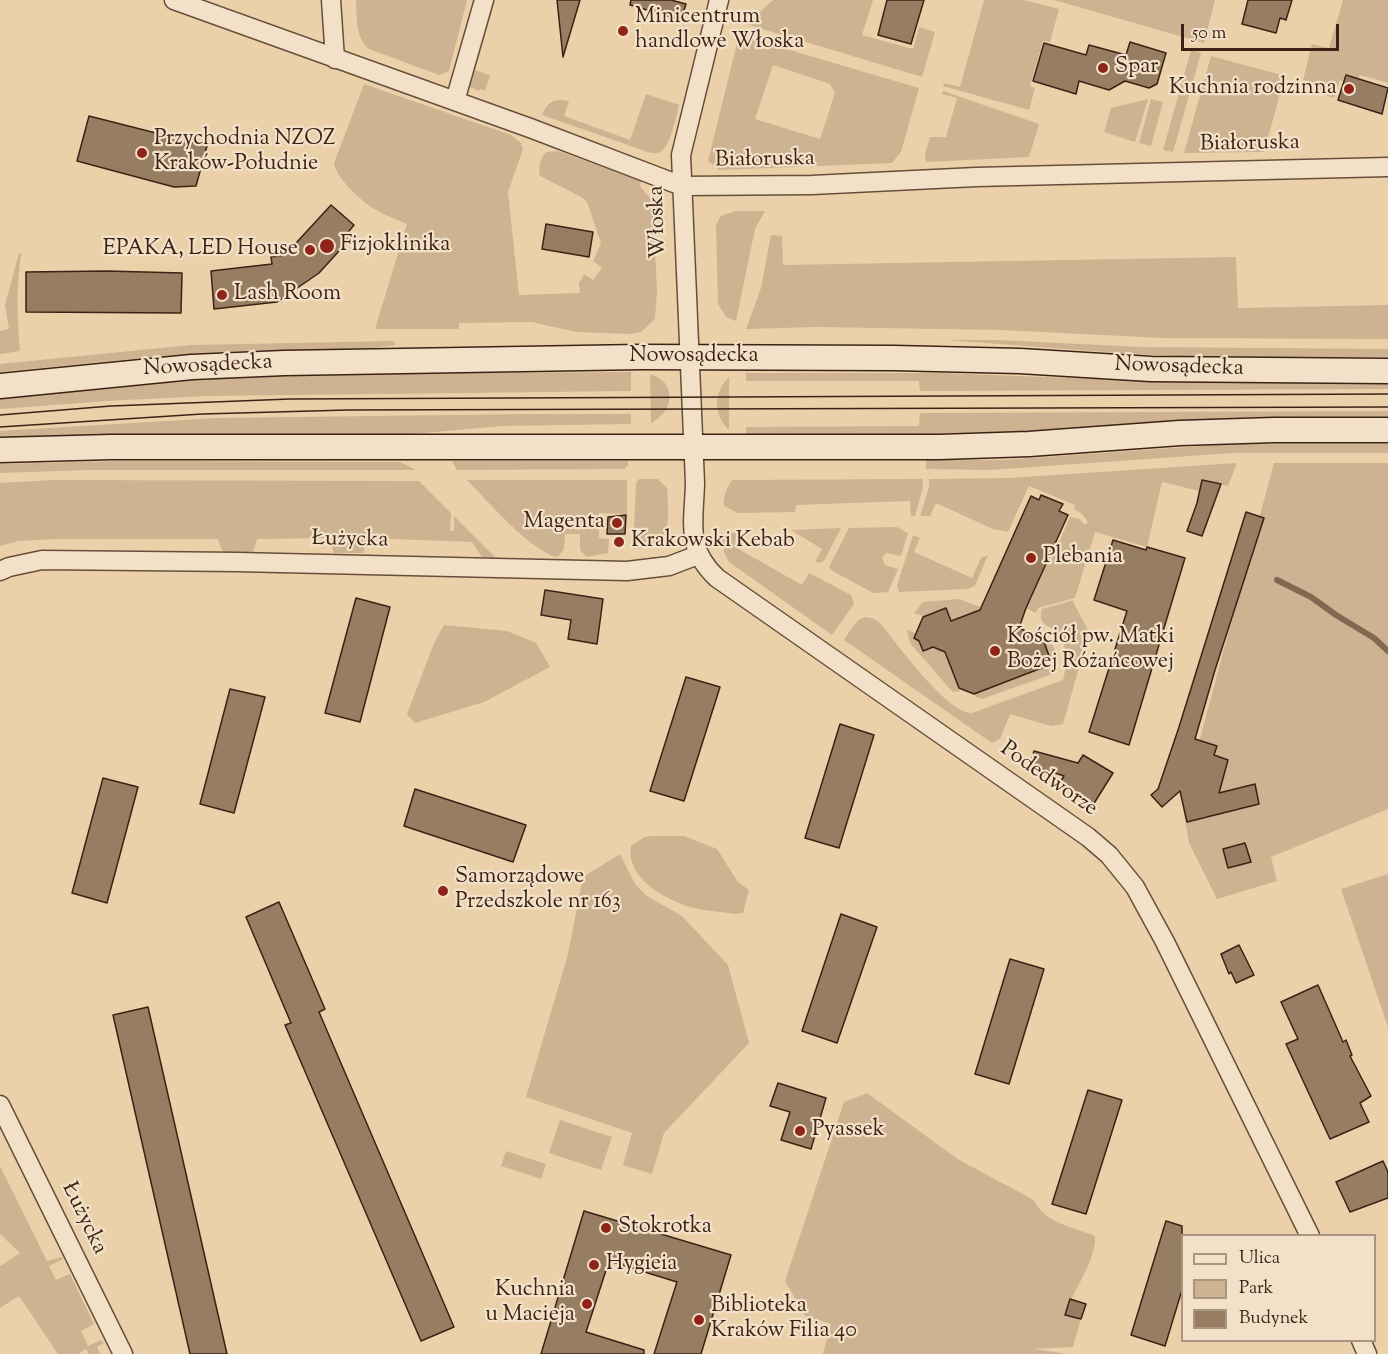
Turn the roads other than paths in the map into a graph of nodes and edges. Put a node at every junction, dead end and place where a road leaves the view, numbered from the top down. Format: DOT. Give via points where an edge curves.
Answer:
graph roads {
  1 [pos="174,0"];
  2 [pos="331,0"];
  3 [pos="484,0"];
  4 [pos="719,0"];
  5 [pos="335,59"];
  6 [pos="455,101"];
  7 [pos="1388,167"];
  8 [pos="682,186"];
  9 [pos="689,357"];
  10 [pos="1388,371"];
  11 [pos="0,386"];
  12 [pos="1388,430"];
  13 [pos="693,447"];
  14 [pos="0,450"];
  15 [pos="698,555"];
  16 [pos="0,570"];
  17 [pos="0,1105"];
  18 [pos="1309,1234"];
  19 [pos="123,1354"];
  1 -- 5 [label="street, Białoruska"];
  2 -- 5 [label="street"];
  3 -- 6 [label="street"];
  4 -- 8 [label="street, Włoska" via="681,155"];
  5 -- 6 [label="street, Białoruska"];
  6 -- 8 [label="street, Białoruska"];
  7 -- 8 [label="street, Białoruska"];
  8 -- 9 [label="street, Włoska"];
  9 -- 10 [label="main road, Nowosądecka"];
  9 -- 11 [label="main road, Nowosądecka" via="285,363 192,367"];
  9 -- 13 [label="street, Włoska"];
  12 -- 13 [label="main road" via="1192,433 940,447"];
  13 -- 14 [label="main road"];
  13 -- 15 [label="street" via="694,538"];
  15 -- 16 [label="street, Łużycka" via="669,566 627,571 42,560"];
  15 -- 18 [label="street, Podedworze" via="717,578 1109,855 1135,887 1165,942"];
  17 -- 19 [label="street, Łużycka"];
}
